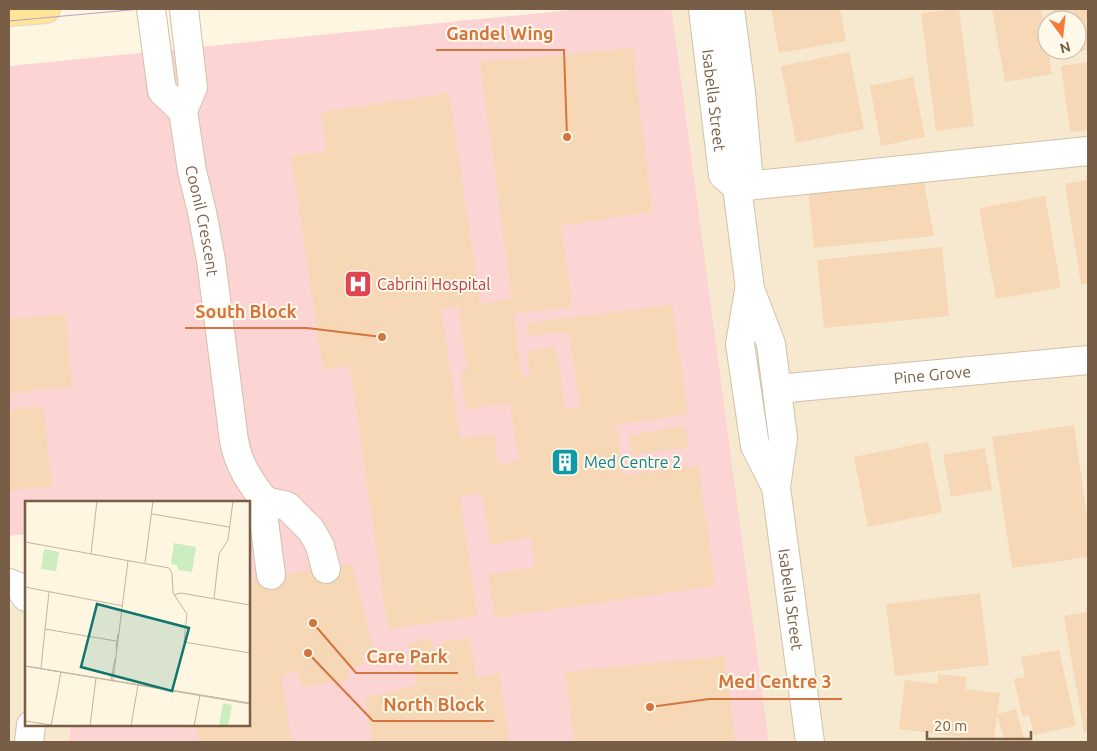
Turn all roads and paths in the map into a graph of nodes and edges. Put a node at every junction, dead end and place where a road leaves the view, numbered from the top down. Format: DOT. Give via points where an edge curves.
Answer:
graph roads {
  1 [pos="46,9"];
  2 [pos="151,9"];
  3 [pos="184,9"];
  4 [pos="703,9"];
  5 [pos="730,9"];
  6 [pos="9,12"];
  7 [pos="183,111"];
  8 [pos="1088,151"];
  9 [pos="737,187"];
  10 [pos="750,289"];
  11 [pos="1088,360"];
  12 [pos="777,389"];
  13 [pos="776,487"];
  14 [pos="243,491"];
  15 [pos="265,501"];
  16 [pos="326,569"];
  17 [pos="271,575"];
  18 [pos="9,583"];
  19 [pos="25,596"];
  20 [pos="30,726"];
  21 [pos="29,742"];
  22 [pos="810,742"];
  1 -- 6 [label="main road"];
  2 -- 7 [label="street" via="162,91"];
  3 -- 7 [label="street" via="194,87"];
  4 -- 9 [label="street, Isabella Street" via="723,175"];
  5 -- 9 [label="street, Isabella Street" via="748,172"];
  7 -- 14 [label="street, Coonil Crescent" via="208,244"];
  8 -- 9 [label="street"];
  9 -- 10 [label="street, Isabella Street"];
  10 -- 12 [label="street, Isabella Street" via="771,344"];
  10 -- 13 [label="street, Isabella Street" via="740,344 755,446"];
  11 -- 12 [label="street, Pine Grove"];
  12 -- 13 [label="street, Isabella Street" via="783,438"];
  13 -- 22 [label="street, Isabella Street"];
  14 -- 15 [label="street, Coonil Crescent"];
  15 -- 16 [label="street" via="287,506 311,530 320,546"];
  15 -- 17 [label="street" via="264,521"];
  18 -- 19 [label="street" via="19,587"];
  20 -- 21 [label="street"];
}
